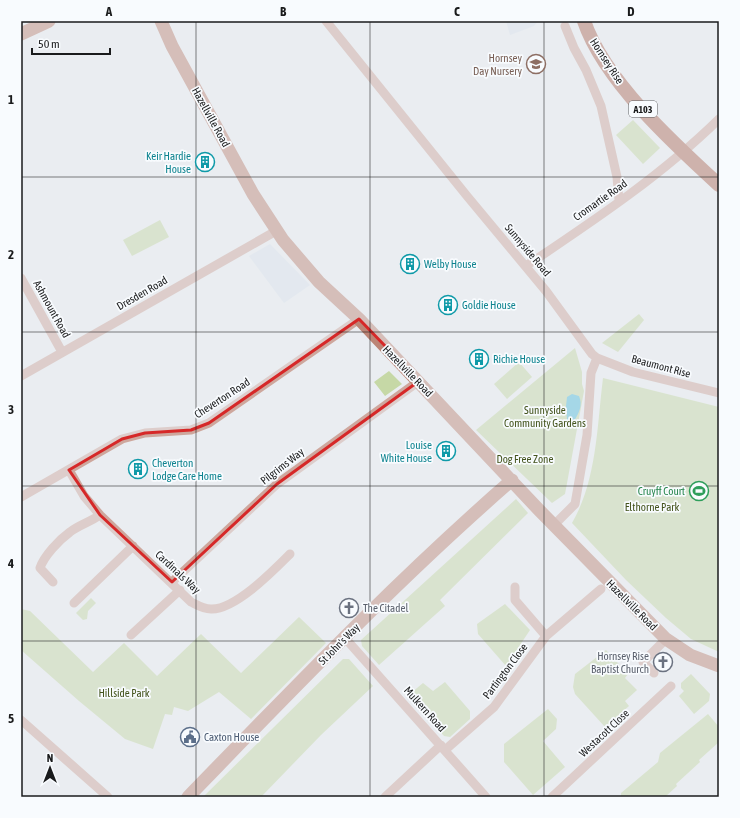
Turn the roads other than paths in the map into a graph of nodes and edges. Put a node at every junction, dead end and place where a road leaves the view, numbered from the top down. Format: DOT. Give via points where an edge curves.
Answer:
graph roads {
  1 [pos="49,21"];
  2 [pos="161,21"];
  3 [pos="326,21"];
  4 [pos="584,21"];
  5 [pos="565,26"];
  6 [pos="21,34"];
  7 [pos="719,120"];
  8 [pos="685,152"];
  9 [pos="719,184"];
  10 [pos="619,201"];
  11 [pos="276,231"];
  12 [pos="526,266"];
  13 [pos="21,278"];
  14 [pos="359,319"];
  15 [pos="62,352"];
  16 [pos="597,358"];
  17 [pos="21,376"];
  18 [pos="419,382"];
  19 [pos="719,393"];
  20 [pos="69,470"];
  21 [pos="512,480"];
  22 [pos="21,497"];
  23 [pos="100,515"];
  24 [pos="554,525"];
  25 [pos="133,546"];
  26 [pos="290,554"];
  27 [pos="53,582"];
  28 [pos="172,582"];
  29 [pos="515,587"];
  30 [pos="180,590"];
  31 [pos="601,590"];
  32 [pos="74,603"];
  33 [pos="131,635"];
  34 [pos="546,636"];
  35 [pos="346,638"];
  36 [pos="666,639"];
  37 [pos="719,666"];
  38 [pos="654,673"];
  39 [pos="671,686"];
  40 [pos="21,720"];
  41 [pos="443,747"];
  42 [pos="108,797"];
  43 [pos="188,797"];
  44 [pos="385,797"];
  45 [pos="486,797"];
  46 [pos="552,797"];
  1 -- 6 [label="street"];
  2 -- 11 [label="street, Hazellville Road" via="172,46 253,194"];
  3 -- 12 [label="street, Sunnyside Road" via="466,196"];
  4 -- 8 [label="main road, Hornsey Rise / A103" via="612,73 646,114"];
  5 -- 10 [label="street" via="601,106 617,177"];
  7 -- 8 [label="street, Cromartie Road"];
  8 -- 9 [label="main road, Hornsey Rise / A103"];
  8 -- 10 [label="street, Cromartie Road"];
  10 -- 12 [label="street, Cromartie Road"];
  11 -- 14 [label="street, Hazellville Road" via="319,282"];
  11 -- 15 [label="street, Dresden Road"];
  12 -- 16 [label="street, Sunnyside Road"];
  13 -- 15 [label="street, Ashmount Road"];
  14 -- 18 [label="street, Hazellville Road"];
  14 -- 20 [label="street, Cheverton Road" via="209,422 191,430 145,433 122,439"];
  15 -- 17 [label="street, Dresden Road"];
  16 -- 19 [label="street, Beaumont Rise" via="633,372"];
  16 -- 24 [label="street" via="591,373 587,435 575,504"];
  18 -- 21 [label="street, Hazellville Road"];
  18 -- 28 [label="street, Pilgrims Way" via="277,484"];
  20 -- 22 [label="street, Cheverton Road"];
  20 -- 23 [label="street, Cardinals Way" via="84,496"];
  21 -- 24 [label="street, Hazellville Road"];
  21 -- 35 [label="street, St John's Way" via="392,590"];
  23 -- 25 [label="street, Cardinals Way"];
  23 -- 27 [label="street" via="70,532 42,561 40,568"];
  24 -- 36 [label="street, Hazellville Road"];
  25 -- 28 [label="street, Cardinals Way"];
  25 -- 32 [label="street"];
  26 -- 30 [label="street, Cardinals Way" via="253,589 224,607 200,607 191,602"];
  28 -- 30 [label="street, Cardinals Way"];
  29 -- 34 [label="street" via="515,600"];
  30 -- 33 [label="street"];
  31 -- 34 [label="street, Partington Close"];
  34 -- 41 [label="street, Partington Close" via="494,707"];
  35 -- 41 [label="street, Mulkern Road"];
  35 -- 43 [label="street, St John's Way" via="255,726"];
  36 -- 37 [label="street, Hazellville Road" via="690,655"];
  36 -- 38 [label="street" via="643,662"];
  39 -- 46 [label="street, Westacott Close"];
  40 -- 42 [label="street"];
  41 -- 44 [label="street, Partington Close"];
  41 -- 45 [label="street, Mulkern Road"];
}
